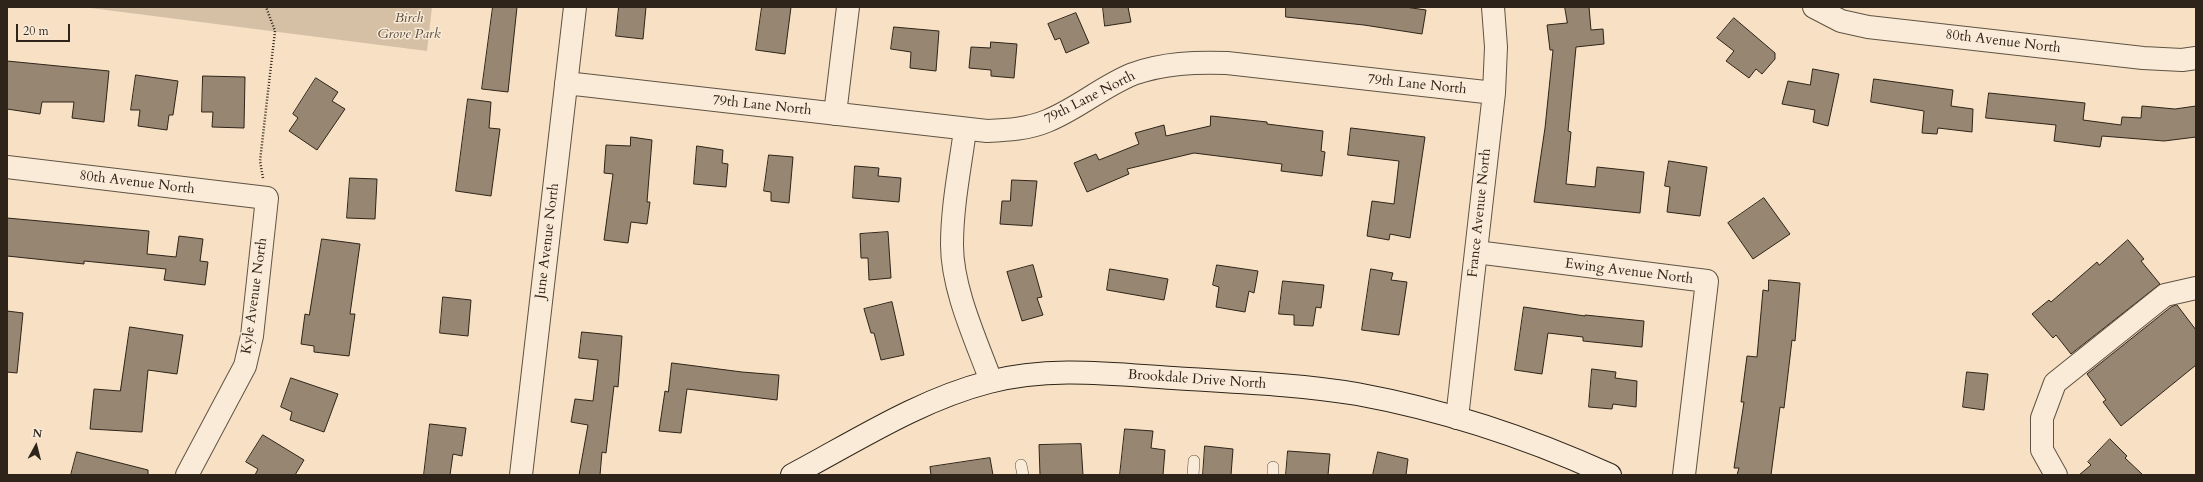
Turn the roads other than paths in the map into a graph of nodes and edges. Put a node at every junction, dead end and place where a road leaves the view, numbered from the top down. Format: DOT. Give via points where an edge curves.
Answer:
graph roads {
  1 [pos="575,7"];
  2 [pos="848,7"];
  3 [pos="1493,7"];
  4 [pos="1814,7"];
  5 [pos="2196,58"];
  6 [pos="566,83"];
  7 [pos="1494,94"];
  8 [pos="835,114"];
  9 [pos="965,130"];
  10 [pos="7,167"];
  11 [pos="267,198"];
  12 [pos="1476,252"];
  13 [pos="2196,288"];
  14 [pos="991,381"];
  15 [pos="1457,418"];
  16 [pos="1194,461"];
  17 [pos="187,475"];
  18 [pos="521,475"];
  19 [pos="792,475"];
  20 [pos="1193,475"];
  21 [pos="1610,475"];
  22 [pos="1684,475"];
  23 [pos="2056,475"];
  1 -- 6 [label="street, June Avenue North"];
  2 -- 8 [label="street"];
  3 -- 7 [label="street, France Avenue North" via="1496,47"];
  4 -- 5 [label="street, 80th Avenue North" via="1841,21 1868,27 2143,58"];
  6 -- 8 [label="street, 79th Lane North"];
  6 -- 18 [label="street, June Avenue North"];
  7 -- 9 [label="street, 79th Lane North" via="1235,64 1196,62 1163,66 1133,74 1047,122 1018,130"];
  7 -- 12 [label="street, France Avenue North"];
  8 -- 9 [label="street, 79th Lane North"];
  9 -- 14 [label="street" via="952,246 962,299"];
  10 -- 11 [label="street, 80th Avenue North"];
  11 -- 17 [label="street, Kyle Avenue North" via="252,336 245,366"];
  12 -- 15 [label="street, France Avenue North"];
  12 -- 22 [label="street, Ewing Avenue North" via="1707,281"];
  13 -- 23 [label="street" via="2165,295 2055,383 2042,418 2042,450"];
  14 -- 15 [label="street, Brookdale Drive North" via="1036,374 1083,372 1296,387 1356,394"];
  14 -- 19 [label="street, Brookdale Drive North" via="943,396 900,416"];
  15 -- 21 [label="street, Brookdale Drive North" via="1529,441"];
  16 -- 20 [label="lane"];
}
